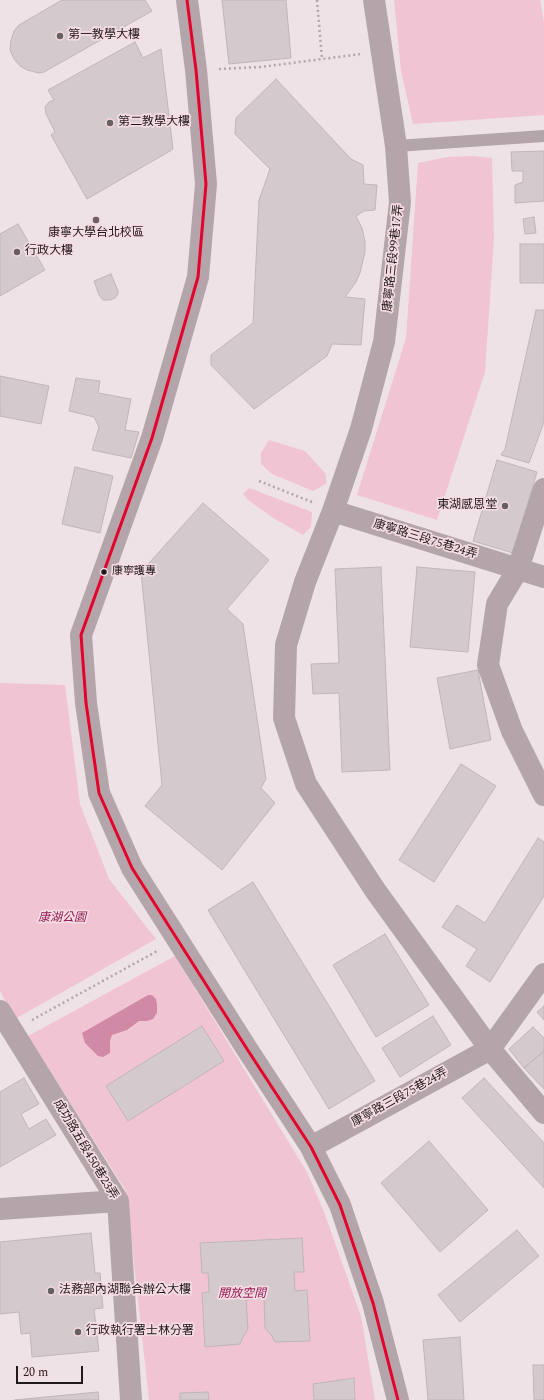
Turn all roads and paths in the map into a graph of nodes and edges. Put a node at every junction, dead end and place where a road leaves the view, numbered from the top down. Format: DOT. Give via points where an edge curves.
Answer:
graph roads {
  1 [pos="188,0"];
  2 [pos="317,0"];
  3 [pos="374,0"];
  4 [pos="381,51"];
  5 [pos="322,59"];
  6 [pos="196,70"];
  7 [pos="544,136"];
  8 [pos="396,146"];
  9 [pos="259,481"];
  10 [pos="544,489"];
  11 [pos="333,511"];
  12 [pos="518,569"];
  13 [pos="544,577"];
  14 [pos="544,795"];
  15 [pos="177,940"];
  16 [pos="544,974"];
  17 [pos="0,1011"];
  18 [pos="12,1031"];
  19 [pos="490,1049"];
  20 [pos="544,1113"];
  21 [pos="311,1147"];
  22 [pos="118,1200"];
  23 [pos="0,1210"];
  24 [pos="131,1400"];
  25 [pos="398,1400"];
  1 -- 6 [label="street"];
  2 -- 5 [label="path"];
  3 -- 4 [label="street, 康寧路三段99巷17弄"];
  4 -- 5 [label="path"];
  4 -- 8 [label="street, 康寧路三段99巷17弄"];
  5 -- 6 [label="path" via="261,67"];
  6 -- 15 [label="street" via="206,184 198,277 152,438 81,635 86,703 99,793 132,868"];
  7 -- 8 [label="lane"];
  8 -- 11 [label="street, 康寧路三段99巷17弄" via="400,202 384,342 361,429"];
  9 -- 11 [label="path"];
  10 -- 12 [label="street"];
  11 -- 12 [label="street, 康寧路三段75巷24弄"];
  11 -- 19 [label="street, 康寧路三段99巷17弄" via="305,582 286,645 284,718 306,784 375,890"];
  12 -- 13 [label="street, 康寧路三段75巷24弄"];
  12 -- 14 [label="street" via="497,604 488,665 512,732"];
  15 -- 18 [label="path"];
  15 -- 21 [label="street"];
  16 -- 19 [label="street"];
  17 -- 18 [label="street, 成功路五段450巷23弄"];
  18 -- 22 [label="street, 成功路五段450巷23弄"];
  19 -- 20 [label="street"];
  19 -- 21 [label="street, 康寧路三段75巷24弄"];
  21 -- 25 [label="street" via="340,1205 373,1303"];
  22 -- 23 [label="street"];
  22 -- 24 [label="street, 成功路五段450巷23弄"];
}
